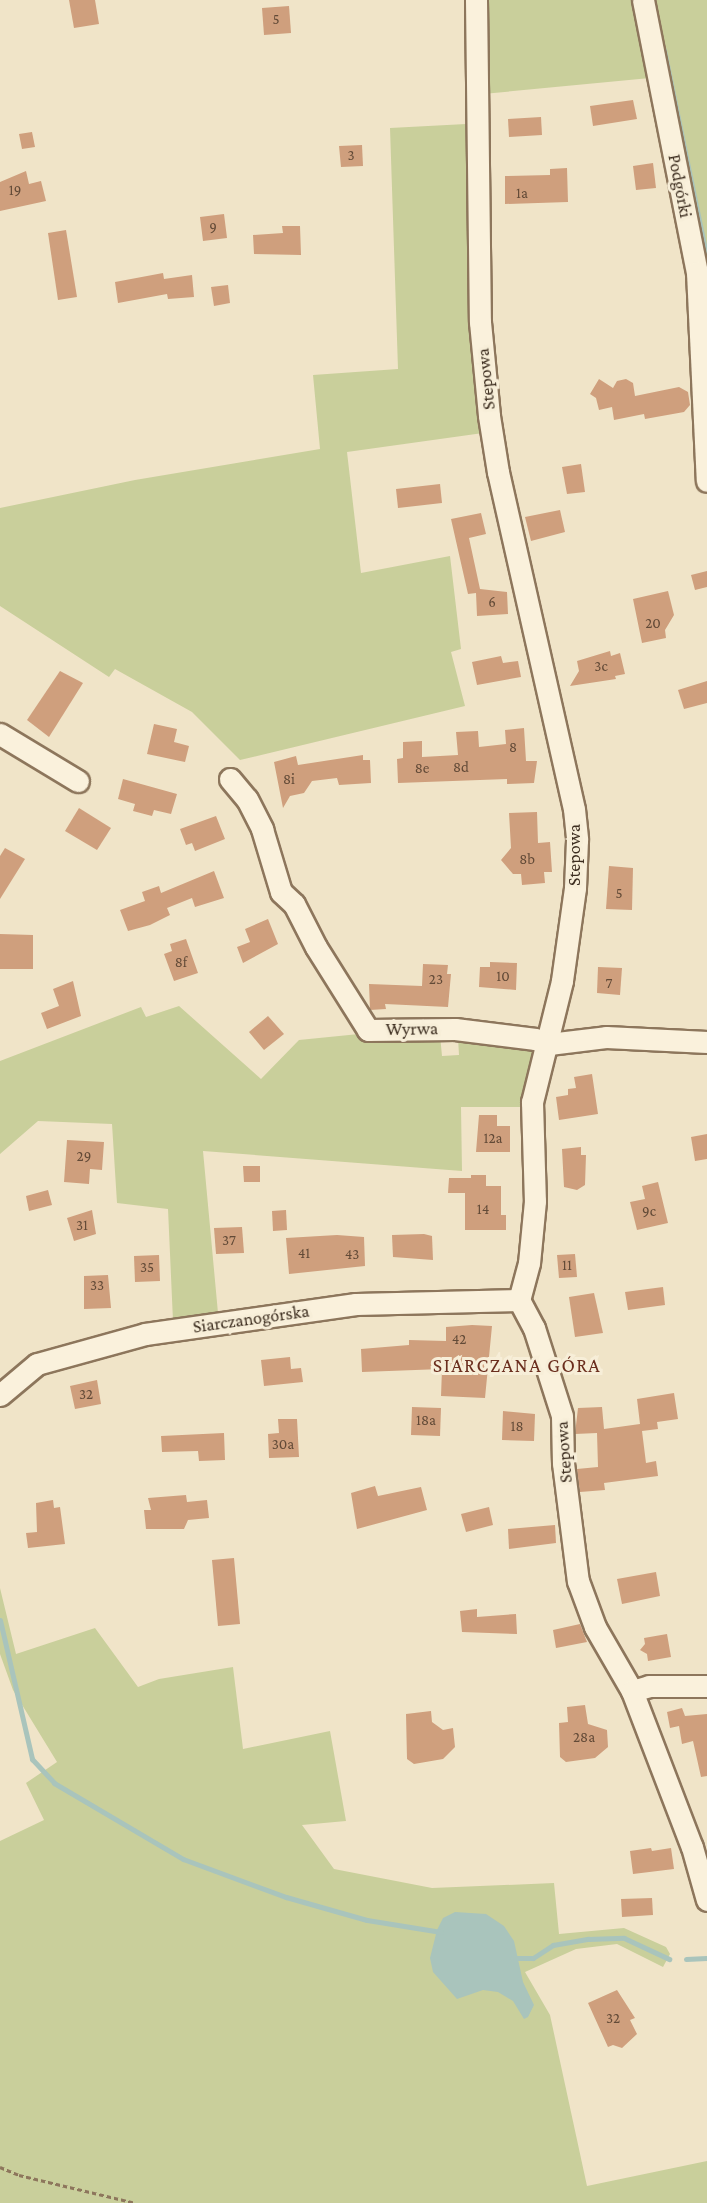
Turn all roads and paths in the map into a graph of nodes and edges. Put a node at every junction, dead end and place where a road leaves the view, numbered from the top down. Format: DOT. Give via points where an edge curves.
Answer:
graph roads {
  1 [pos="476,0"];
  2 [pos="643,0"];
  3 [pos="702,273"];
  4 [pos="707,481"];
  5 [pos="0,734"];
  6 [pos="230,779"];
  7 [pos="78,781"];
  8 [pos="707,1042"];
  9 [pos="549,1044"];
  10 [pos="519,1300"];
  11 [pos="0,1395"];
  12 [pos="707,1686"];
  13 [pos="632,1691"];
  14 [pos="707,1900"];
  15 [pos="0,2167"];
  16 [pos="136,2203"];
  1 -- 9 [label="street, Stepowa" via="480,322 489,416 500,482 574,809 577,840 575,888"];
  2 -- 3 [label="street, Podgórki"];
  3 -- 4 [label="street, Podgórki"];
  5 -- 7 [label="street"];
  6 -- 9 [label="street, Wyrwa" via="247,799 262,829 280,892 294,904 368,1030 455,1029"];
  8 -- 9 [label="street, Wyrwa" via="606,1037"];
  9 -- 10 [label="street, Stepowa" via="536,1074 532,1102 536,1201 529,1263"];
  10 -- 11 [label="street, Siarczanogórska" via="356,1304 145,1334 37,1364"];
  10 -- 13 [label="street, Stepowa" via="534,1328 562,1416 563,1463 578,1581 595,1627"];
  12 -- 13 [label="street" via="649,1686"];
  13 -- 14 [label="street, Stepowa" via="692,1847"];
  15 -- 16 [label="path"];
}
